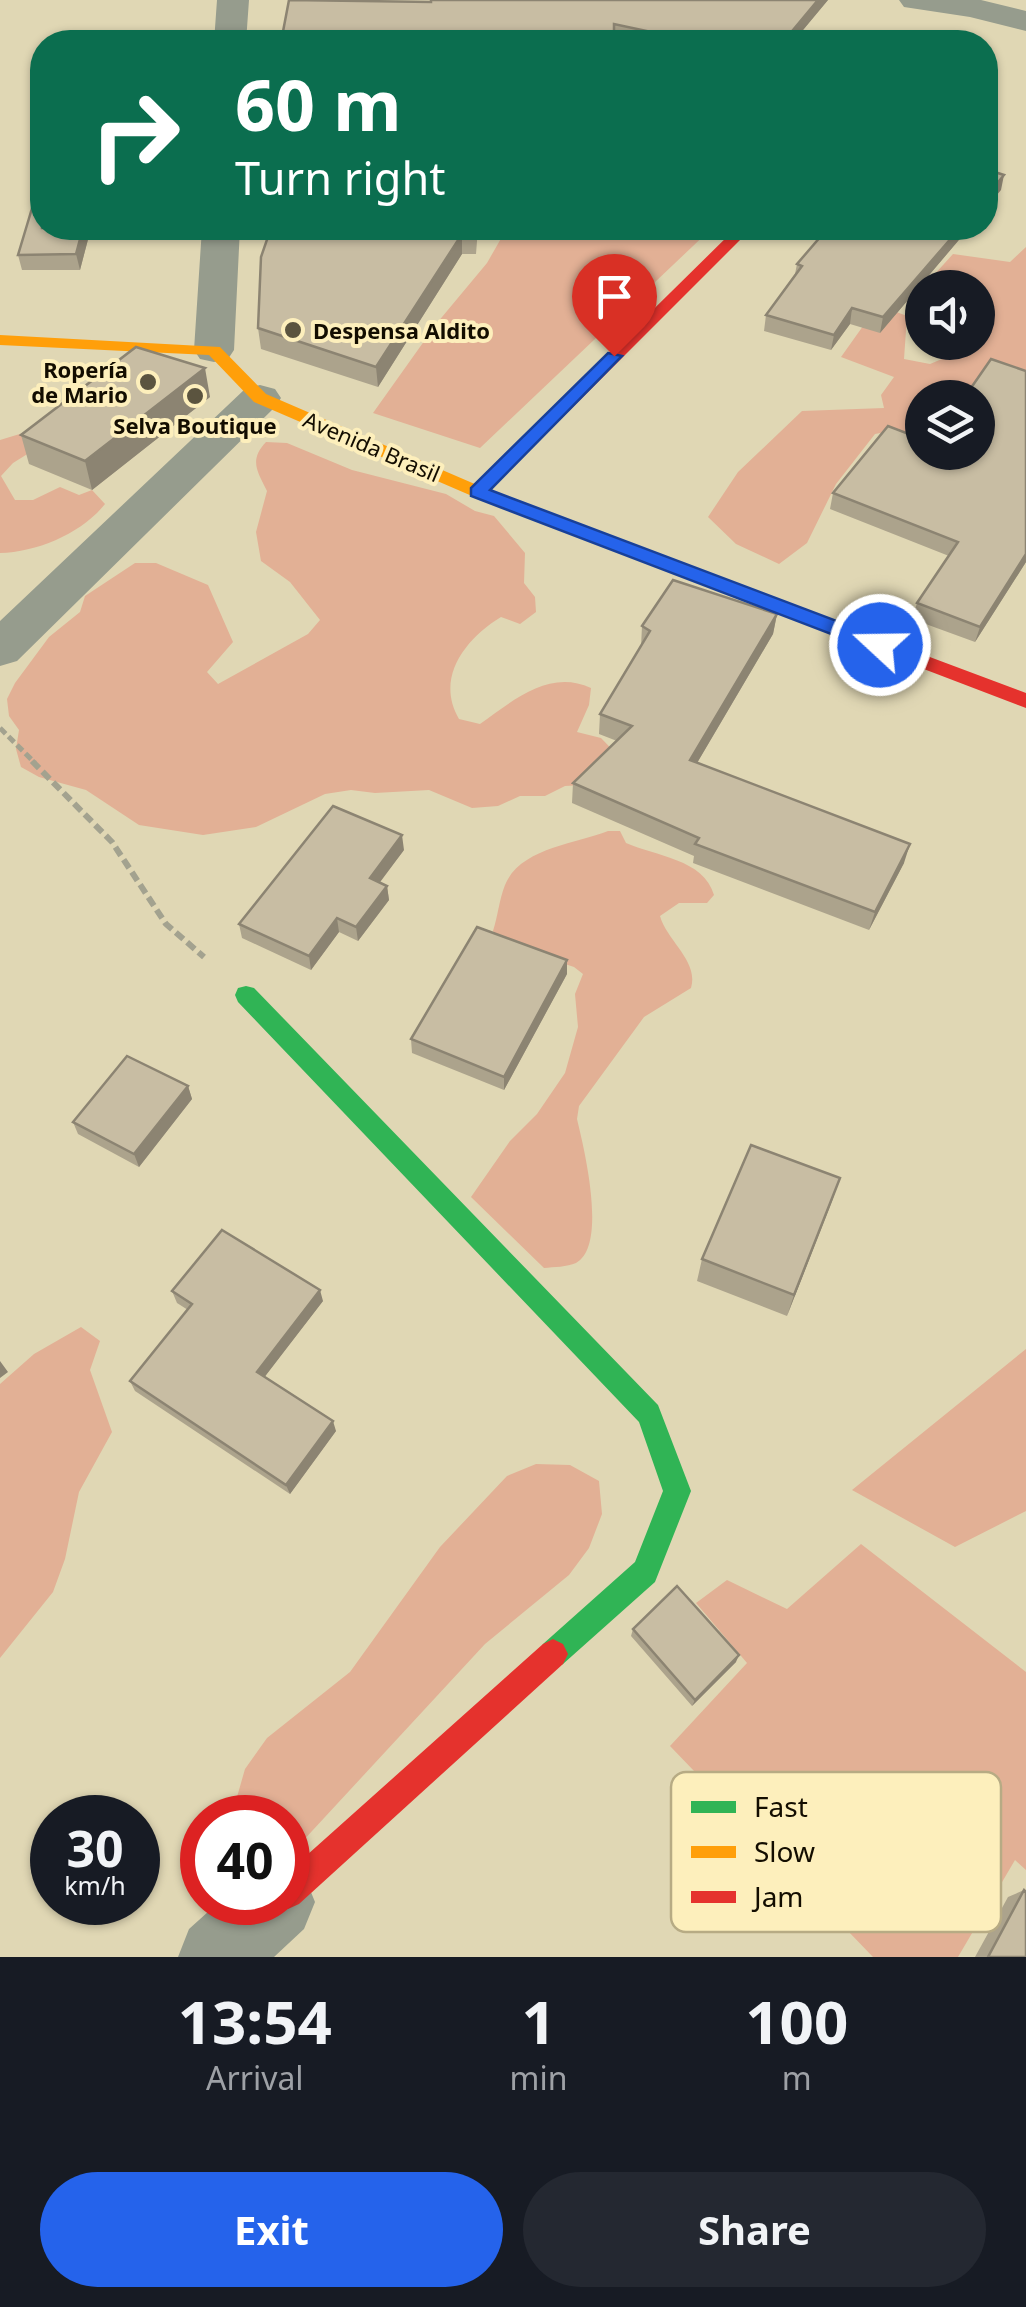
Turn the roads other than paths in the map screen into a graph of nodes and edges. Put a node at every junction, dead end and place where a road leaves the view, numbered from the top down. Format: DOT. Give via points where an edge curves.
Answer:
graph roads {
  1 [pos="232,0"];
  2 [pos="915,0"];
  3 [pos="974,3"];
  4 [pos="1026,21"];
  5 [pos="231,30"];
  6 [pos="946,30"];
  7 [pos="220,240"];
  8 [pos="732,240"];
  9 [pos="0,340"];
  10 [pos="214,350"];
  11 [pos="260,398"];
  12 [pos="478,492"];
  13 [pos="0,649"];
  14 [pos="1026,701"];
  15 [pos="246,994"];
  16 [pos="310,1874"];
  17 [pos="252,1925"];
  18 [pos="217,1957"];
  1 -- 5 [label="street"];
  2 -- 3 [label="street"];
  3 -- 4 [label="street"];
  3 -- 6 [label="street"];
  7 -- 10 [label="street"];
  8 -- 12 [label="street"];
  9 -- 10 [label="street"];
  10 -- 11 [label="street, Avenida Brasil"];
  11 -- 12 [label="street, Avenida Brasil"];
  11 -- 13 [label="street"];
  12 -- 14 [label="street, Avenida Brasil"];
  15 -- 16 [label="street" via="649,1414 677,1491 646,1572"];
  17 -- 18 [label="street"];
}
